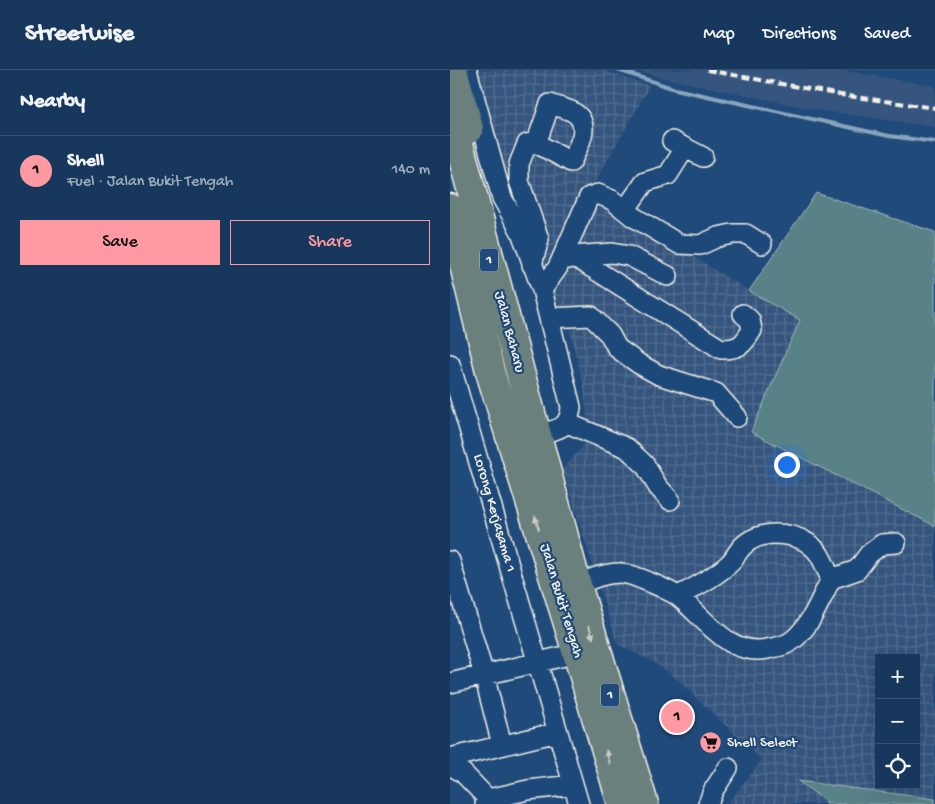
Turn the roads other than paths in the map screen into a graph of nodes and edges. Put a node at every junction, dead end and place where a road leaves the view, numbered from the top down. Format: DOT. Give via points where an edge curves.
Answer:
graph roads {
  1 [pos="453,70"];
  2 [pos="468,70"];
  3 [pos="450,110"];
  4 [pos="534,142"];
  5 [pos="703,157"];
  6 [pos="450,208"];
  7 [pos="625,210"];
  8 [pos="762,244"];
  9 [pos="565,261"];
  10 [pos="532,265"];
  11 [pos="668,276"];
  12 [pos="450,284"];
  13 [pos="542,290"];
  14 [pos="743,314"];
  15 [pos="550,318"];
  16 [pos="450,364"];
  17 [pos="495,386"];
  18 [pos="737,416"];
  19 [pos="532,422"];
  20 [pos="567,422"];
  21 [pos="670,500"];
  22 [pos="896,543"];
  23 [pos="450,561"];
  24 [pos="831,578"];
  25 [pos="577,585"];
  26 [pos="678,596"];
  27 [pos="577,653"];
  28 [pos="538,662"];
  29 [pos="484,675"];
  30 [pos="450,683"];
  31 [pos="558,732"];
  32 [pos="502,746"];
  33 [pos="450,758"];
  34 [pos="450,765"];
  35 [pos="728,768"];
  36 [pos="574,785"];
  37 [pos="532,797"];
  38 [pos="486,801"];
  39 [pos="579,804"];
  40 [pos="622,804"];
  41 [pos="644,804"];
  42 [pos="708,804"];
  1 -- 19 [label="highway" via="508,276"];
  2 -- 10 [label="street" via="502,198 521,232"];
  3 -- 19 [label="highway, Jalan Baharu / 1"];
  4 -- 10 [label="street" via="527,144 518,164 519,180 539,239"];
  5 -- 7 [label="street" via="679,144 668,174 645,182"];
  6 -- 17 [label="highway, Jalan Baharu / 1"];
  7 -- 8 [label="street" via="678,244 700,244 732,234 746,234"];
  7 -- 9 [label="street" via="598,194 589,197"];
  9 -- 11 [label="street" via="612,253 629,256"];
  9 -- 13 [label="street"];
  9 -- 14 [label="street" via="721,349 734,349 745,343 752,330 750,320"];
  10 -- 13 [label="street"];
  12 -- 17 [label="highway"];
  13 -- 15 [label="street"];
  15 -- 18 [label="street" via="591,316 610,335 617,348 639,364 659,375 716,393"];
  15 -- 20 [label="street" via="571,407"];
  16 -- 28 [label="street, Lorong Kerjasama 1"];
  27 -- 17 [label="highway, Jalan Bukit Tengah / 1, one-way"];
  19 -- 20 [label="street" via="561,428"];
  19 -- 25 [label="highway, Jalan Bukit Tengah / 1"];
  20 -- 21 [label="street" via="627,448 645,465"];
  22 -- 24 [label="street" via="882,544 857,570"];
  23 -- 29 [label="street"];
  24 -- 26 [label="street" via="819,554 807,544 797,538 771,533 744,545 730,563"];
  24 -- 26 [label="street" via="808,623 793,640 760,651 723,638"];
  25 -- 26 [label="street" via="597,576 622,573"];
  25 -- 41 [label="highway, Jalan Bukit Tengah / 1, one-way"];
  27 -- 28 [label="street"];
  40 -- 27 [label="highway, Jalan Bukit Tengah / 1, one-way"];
  28 -- 29 [label="street"];
  28 -- 31 [label="street, Lorong Kerjasama 1"];
  29 -- 30 [label="street"];
  29 -- 32 [label="street"];
  31 -- 32 [label="street"];
  31 -- 36 [label="street, Lorong Kerjasama 1"];
  32 -- 33 [label="street"];
  34 -- 38 [label="street" via="463,773"];
  35 -- 42 [label="street"];
  36 -- 37 [label="street"];
  36 -- 39 [label="street, Lorong Kerjasama 1"];
  37 -- 38 [label="street"];
}
